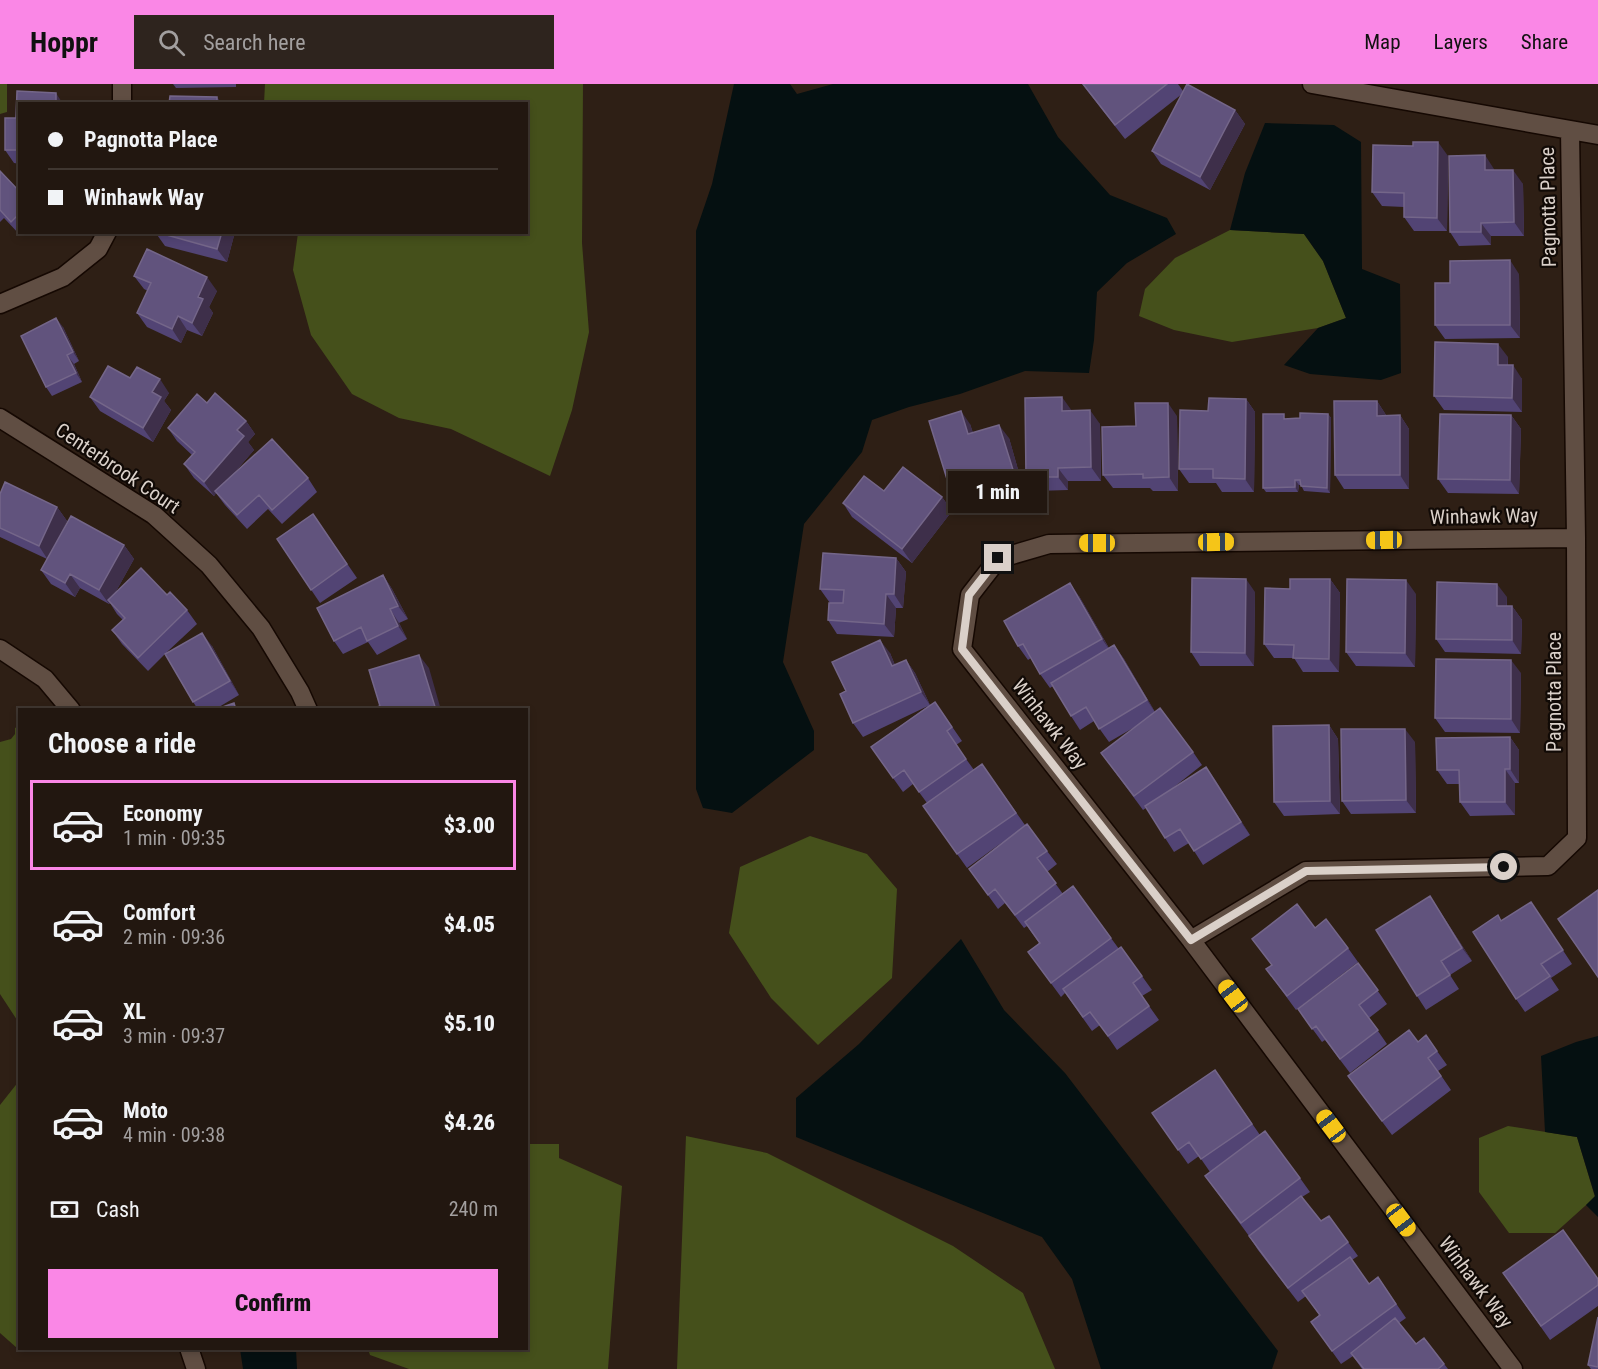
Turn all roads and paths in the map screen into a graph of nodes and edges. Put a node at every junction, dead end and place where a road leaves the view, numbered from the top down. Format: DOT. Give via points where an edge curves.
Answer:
graph roads {
  1 [pos="122,84"];
  2 [pos="1312,84"];
  3 [pos="122,102"];
  4 [pos="1570,130"];
  5 [pos="1598,135"];
  6 [pos="106,234"];
  7 [pos="0,304"];
  8 [pos="0,418"];
  9 [pos="1576,538"];
  10 [pos="0,649"];
  11 [pos="69,708"];
  12 [pos="307,708"];
  13 [pos="1191,940"];
  14 [pos="190,1350"];
  15 [pos="196,1369"];
  16 [pos="1513,1369"];
  1 -- 3 [label="street"];
  2 -- 4 [label="street"];
  4 -- 5 [label="street"];
  4 -- 9 [label="street, Pagnotta Place"];
  6 -- 7 [label="street" via="98,249 63,277"];
  8 -- 12 [label="street, Centerbrook Court" via="154,515 209,566 261,628"];
  9 -- 13 [label="street, Pagnotta Place" via="1577,838 1548,866 1306,871"];
  9 -- 13 [label="street, Winhawk Way" via="1049,544 998,558 969,595 962,649"];
  10 -- 11 [label="street" via="45,679"];
  13 -- 16 [label="street, Winhawk Way"];
  14 -- 15 [label="street"];
}
